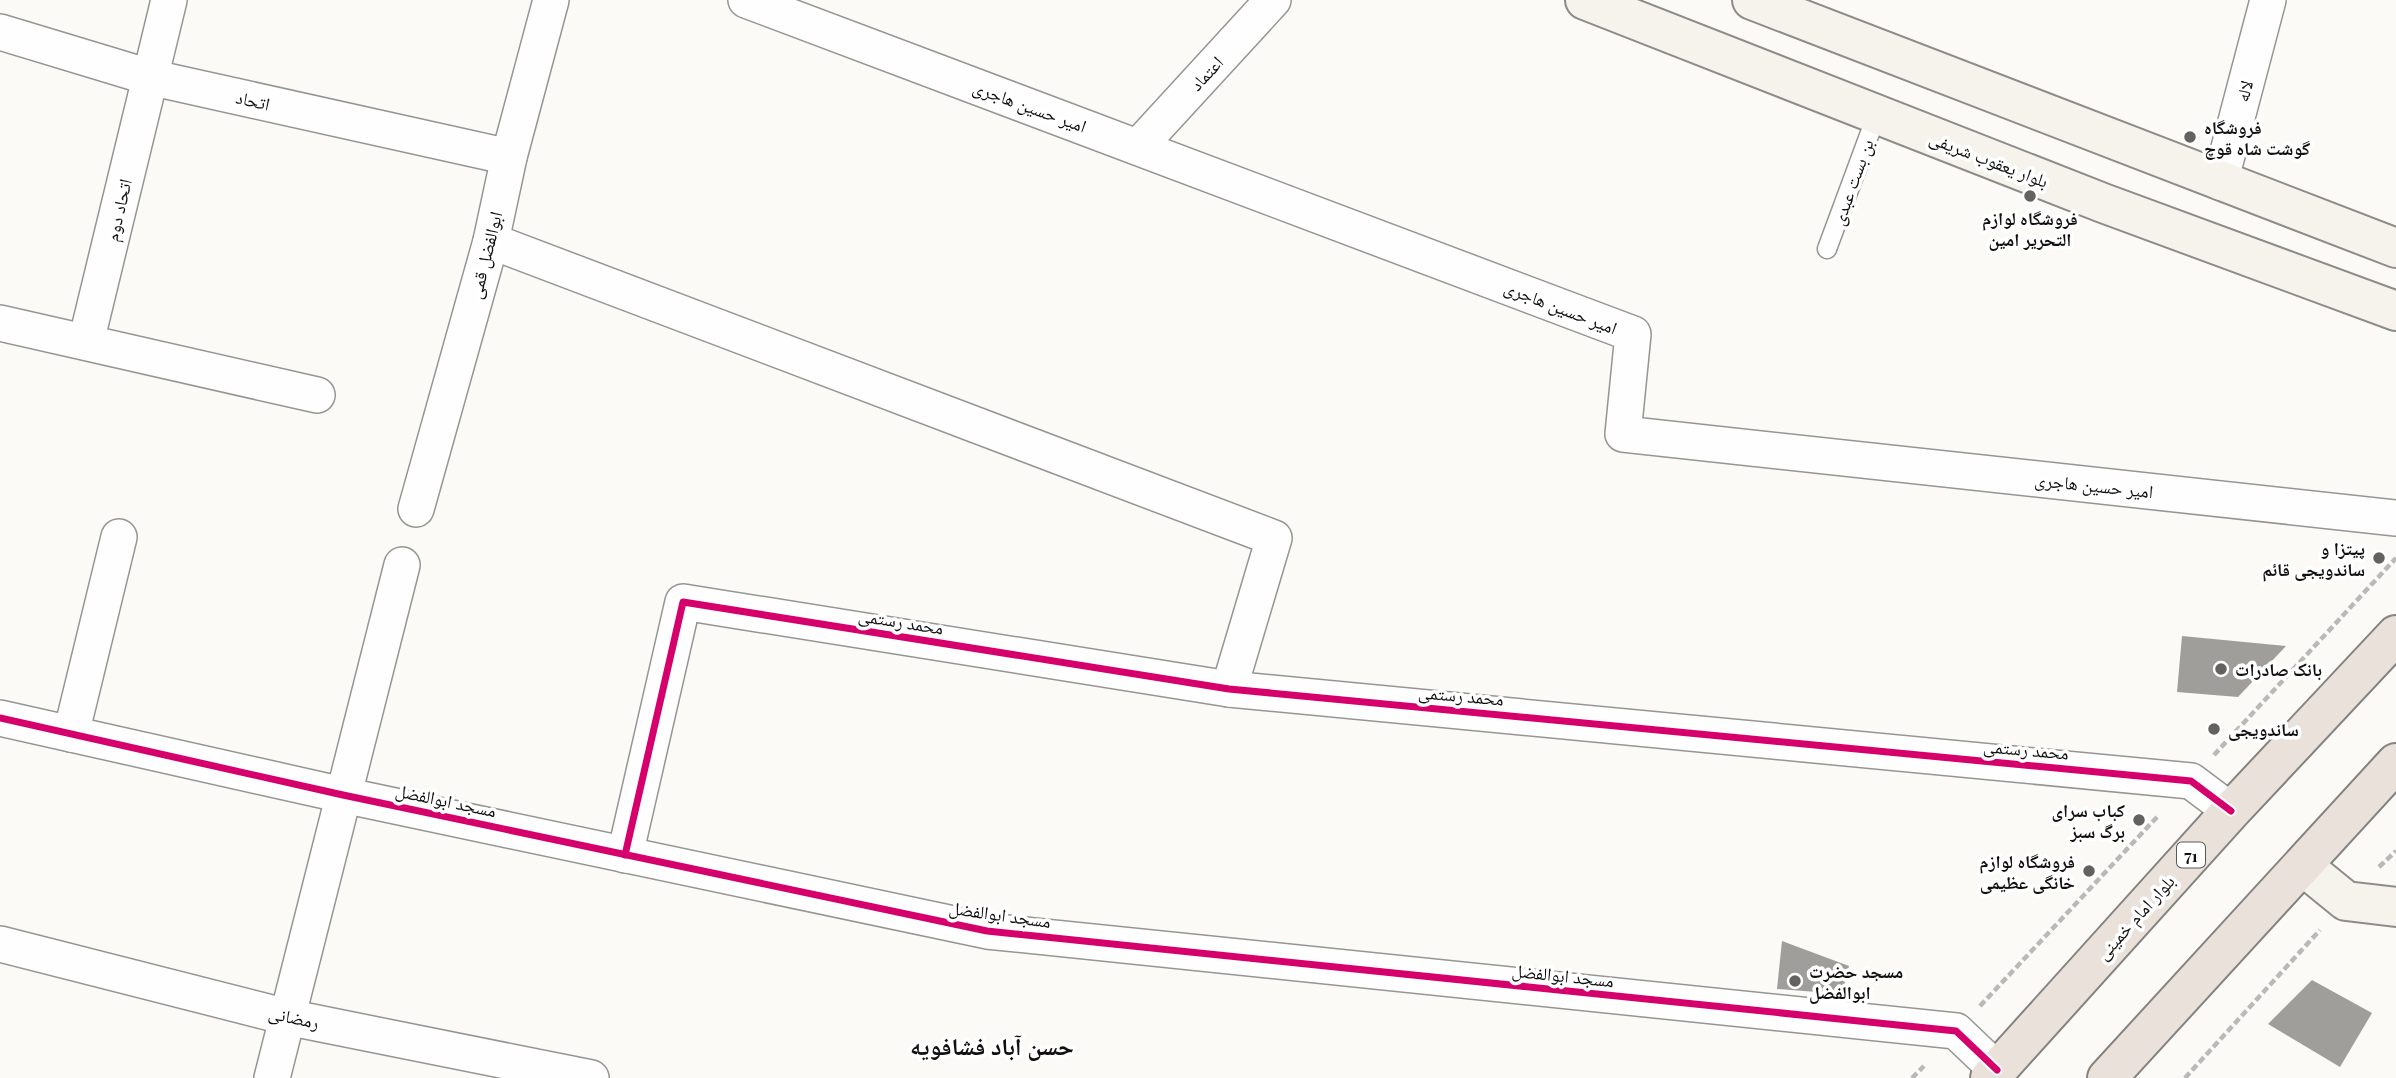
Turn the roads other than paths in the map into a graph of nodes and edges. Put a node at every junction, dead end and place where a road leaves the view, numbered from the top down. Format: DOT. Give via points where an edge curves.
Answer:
graph roads {
  1 [pos="169,0"];
  2 [pos="551,0"];
  3 [pos="746,0"];
  4 [pos="1273,0"];
  5 [pos="1586,0"];
  6 [pos="1752,0"];
  7 [pos="2268,0"];
  8 [pos="0,32"];
  9 [pos="149,77"];
  10 [pos="1877,114"];
  11 [pos="1138,146"];
  12 [pos="509,157"];
  13 [pos="2220,182"];
  14 [pos="2195,237"];
  15 [pos="491,241"];
  16 [pos="2396,248"];
  17 [pos="1827,249"];
  18 [pos="2396,311"];
  19 [pos="0,323"];
  20 [pos="86,342"];
  21 [pos="317,395"];
  22 [pos="416,509"];
  23 [pos="2396,518"];
  24 [pos="119,537"];
  25 [pos="402,565"];
  26 [pos="2396,635"];
  27 [pos="1229,689"];
  28 [pos="0,718"];
  29 [pos="71,734"];
  30 [pos="2396,763"];
  31 [pos="343,794"];
  32 [pos="2231,811"];
  33 [pos="625,855"];
  34 [pos="2303,866"];
  35 [pos="2396,907"];
  36 [pos="0,944"];
  37 [pos="287,1017"];
  38 [pos="1994,1074"];
  39 [pos="272,1078"];
  40 [pos="591,1078"];
  41 [pos="2107,1078"];
  1 -- 9 [label="street, اتحاد دوم"];
  2 -- 12 [label="street, ابوالفضل قمی"];
  3 -- 11 [label="street, امیر حسین هاجری"];
  4 -- 11 [label="street, اعتماد"];
  5 -- 10 [label="main road, بلوار یعقوب شریفی"];
  6 -- 13 [label="main road"];
  7 -- 13 [label="street, لاله"];
  8 -- 9 [label="street, اتحاد"];
  9 -- 12 [label="street, اتحاد"];
  9 -- 20 [label="street, اتحاد دوم"];
  10 -- 14 [label="main road, بلوار یعقوب شریفی"];
  10 -- 17 [label="lane, بن بست عبدی"];
  11 -- 23 [label="street, امیر حسین هاجری" via="1633,334 1623,434"];
  12 -- 15 [label="street, ابوالفضل قمی"];
  13 -- 14 [label="main road"];
  13 -- 16 [label="main road"];
  14 -- 18 [label="main road, بلوار یعقوب شریفی"];
  15 -- 22 [label="street, ابوالفضل قمی"];
  15 -- 27 [label="street" via="1274,538"];
  19 -- 20 [label="street"];
  20 -- 21 [label="street"];
  24 -- 29 [label="street"];
  25 -- 31 [label="street"];
  26 -- 32 [label="highway, بلوار امام خمینی / 71"];
  27 -- 32 [label="street, محمد رستمی" via="2191,781"];
  27 -- 33 [label="street, محمد رستمی" via="683,602"];
  28 -- 29 [label="street, مسجد ابوالفضل"];
  29 -- 31 [label="street, مسجد ابوالفضل"];
  30 -- 34 [label="highway"];
  31 -- 33 [label="street, مسجد ابوالفضل"];
  31 -- 37 [label="street"];
  32 -- 38 [label="highway, بلوار امام خمینی / 71"];
  33 -- 38 [label="street, مسجد ابوالفضل" via="987,932 1956,1031"];
  34 -- 35 [label="main road" via="2346,901"];
  34 -- 41 [label="highway"];
  36 -- 37 [label="street, رمضانی"];
  37 -- 39 [label="street"];
  37 -- 40 [label="street, رمضانی"];
}
